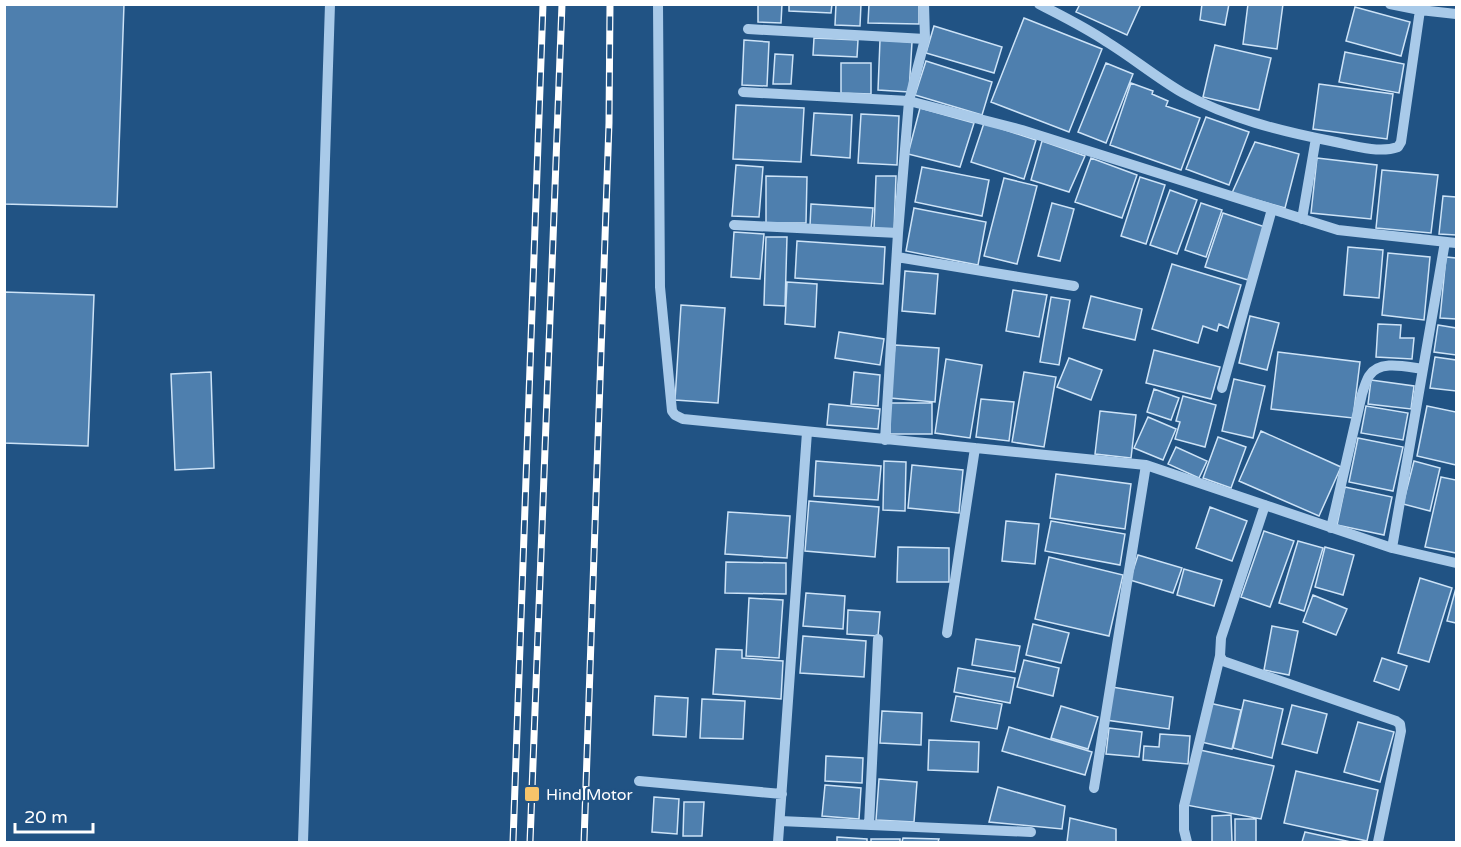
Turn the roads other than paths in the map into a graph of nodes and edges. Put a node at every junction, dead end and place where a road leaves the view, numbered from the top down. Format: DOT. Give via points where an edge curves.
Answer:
graph roads {
  1 [pos="330,4"];
  2 [pos="658,4"];
  3 [pos="924,4"];
  4 [pos="1039,4"];
  5 [pos="1390,4"];
  6 [pos="1420,10"];
  7 [pos="1456,14"];
  8 [pos="748,29"];
  9 [pos="925,39"];
  10 [pos="743,92"];
  11 [pos="909,101"];
  12 [pos="1316,138"];
  13 [pos="1272,209"];
  14 [pos="1302,219"];
  15 [pos="734,225"];
  16 [pos="898,232"];
  17 [pos="1451,243"];
  18 [pos="897,257"];
  19 [pos="1074,286"];
  20 [pos="1423,369"];
  21 [pos="1222,388"];
  22 [pos="807,432"];
  23 [pos="885,440"];
  24 [pos="975,448"];
  25 [pos="1146,465"];
  26 [pos="1265,505"];
  27 [pos="1331,528"];
  28 [pos="1392,548"];
  29 [pos="1456,563"];
  30 [pos="947,633"];
  31 [pos="878,639"];
  32 [pos="1220,656"];
  33 [pos="639,781"];
  34 [pos="1094,789"];
  35 [pos="782,794"];
  36 [pos="780,821"];
  37 [pos="869,825"];
  38 [pos="1031,832"];
  39 [pos="303,843"];
  40 [pos="778,843"];
  41 [pos="1187,843"];
  42 [pos="1378,843"];
  1 -- 39 [label="street"];
  2 -- 22 [label="street" via="660,287 672,411 683,419"];
  3 -- 9 [label="street"];
  4 -- 12 [label="street" via="1210,106"];
  5 -- 6 [label="street"];
  6 -- 7 [label="street"];
  6 -- 12 [label="street" via="1404,129 1398,147 1361,147"];
  8 -- 9 [label="street"];
  9 -- 11 [label="street"];
  10 -- 11 [label="street"];
  11 -- 13 [label="street" via="1022,130"];
  11 -- 16 [label="street"];
  12 -- 14 [label="street"];
  13 -- 14 [label="street"];
  13 -- 21 [label="street"];
  14 -- 17 [label="street" via="1338,230"];
  15 -- 16 [label="street"];
  16 -- 18 [label="street"];
  17 -- 20 [label="street"];
  18 -- 19 [label="street"];
  18 -- 23 [label="street"];
  20 -- 27 [label="street" via="1391,365 1376,368 1370,375 1362,394"];
  20 -- 28 [label="street"];
  22 -- 23 [label="street"];
  22 -- 35 [label="street"];
  23 -- 24 [label="street"];
  24 -- 25 [label="street"];
  24 -- 30 [label="street"];
  25 -- 26 [label="street"];
  25 -- 34 [label="street"];
  26 -- 27 [label="street"];
  26 -- 32 [label="street" via="1221,638"];
  27 -- 28 [label="street"];
  28 -- 29 [label="street"];
  31 -- 37 [label="street"];
  32 -- 41 [label="street" via="1184,806"];
  32 -- 42 [label="street" via="1223,661 1400,724"];
  33 -- 35 [label="street"];
  35 -- 36 [label="street"];
  36 -- 37 [label="street"];
  36 -- 40 [label="street"];
  37 -- 38 [label="street"];
}
